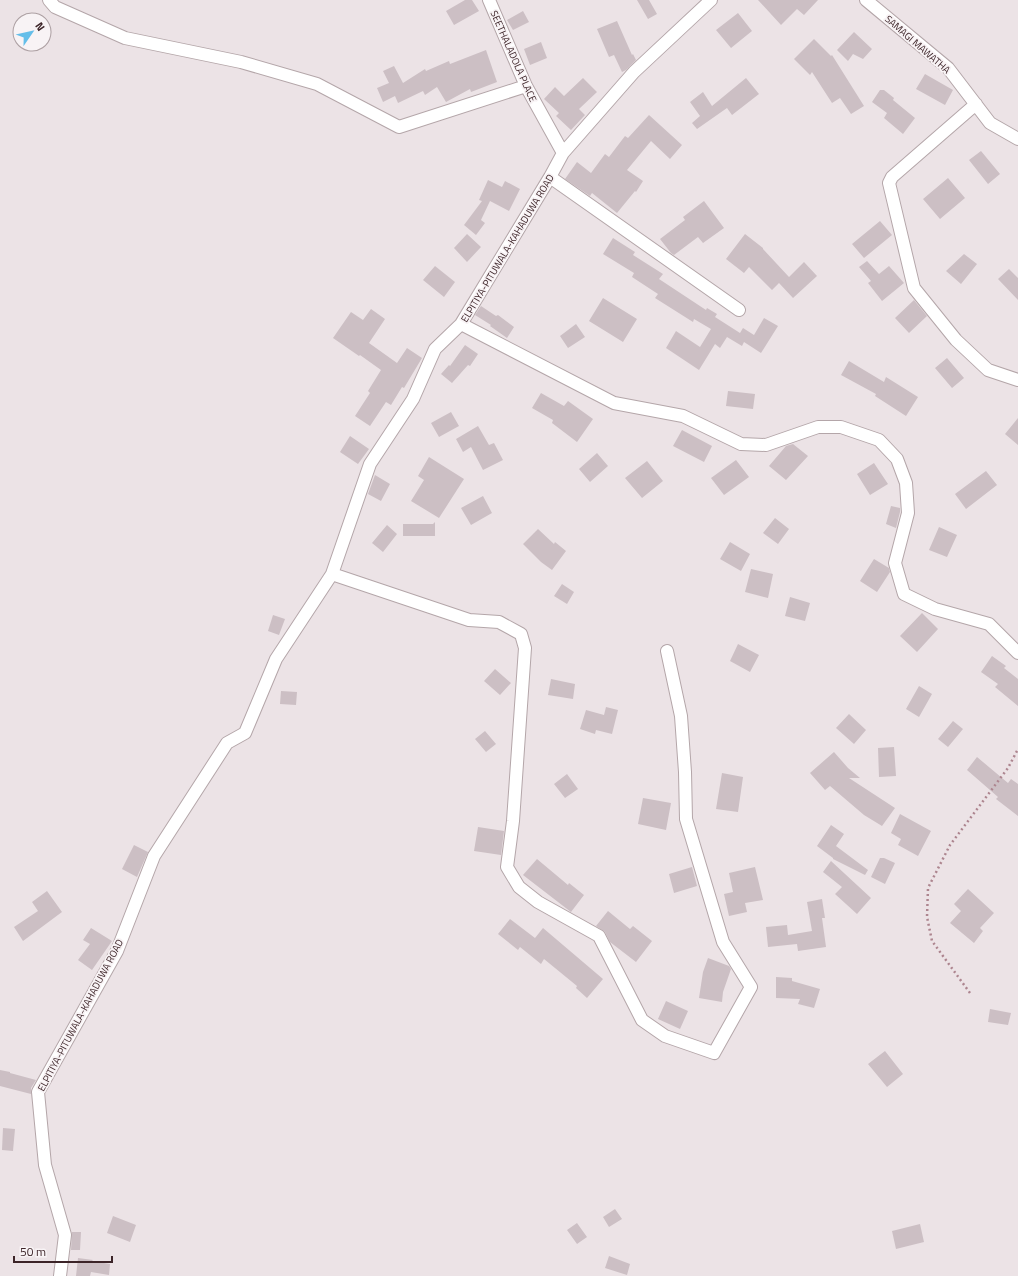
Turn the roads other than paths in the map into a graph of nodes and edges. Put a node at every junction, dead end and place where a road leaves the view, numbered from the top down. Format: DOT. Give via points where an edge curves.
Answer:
graph roads {
  1 [pos="49,0"];
  2 [pos="489,0"];
  3 [pos="711,0"];
  4 [pos="866,0"];
  5 [pos="526,86"];
  6 [pos="976,104"];
  7 [pos="1018,139"];
  8 [pos="563,153"];
  9 [pos="550,177"];
  10 [pos="739,310"];
  11 [pos="461,324"];
  12 [pos="1018,380"];
  13 [pos="332,574"];
  14 [pos="667,651"];
  15 [pos="1018,653"];
  16 [pos="60,1276"];
  1 -- 5 [label="street" via="55,7 125,38 241,62 317,84 399,127"];
  2 -- 5 [label="street, SEETHALADOLA PLACE"];
  3 -- 8 [label="street, ELPITIYA-PITUWALA-KAHADUWA ROAD" via="634,72"];
  4 -- 6 [label="street, SAMAGI MAWATHA" via="948,68"];
  5 -- 8 [label="street, SEETHALADOLA PLACE"];
  6 -- 7 [label="street, SAMAGI MAWATHA" via="990,123"];
  6 -- 12 [label="street" via="892,177 889,183 914,288 956,340 988,370"];
  8 -- 9 [label="street, ELPITIYA-PITUWALA-KAHADUWA ROAD"];
  9 -- 10 [label="street"];
  9 -- 11 [label="street, ELPITIYA-PITUWALA-KAHADUWA ROAD"];
  11 -- 13 [label="street, ELPITIYA-PITUWALA-KAHADUWA ROAD" via="435,349 413,399 370,464"];
  11 -- 15 [label="street" via="614,403 684,416 741,444 766,445 818,427 841,427 879,440 896,459 906,483 908,512 895,563 904,594 935,609 989,624"];
  13 -- 14 [label="street" via="469,620 499,622 521,634 525,648 513,821 507,866 519,887 538,902 599,936 642,1020 665,1036 714,1053 751,987 723,942 686,819 686,772 681,716"];
  13 -- 16 [label="street, ELPITIYA-PITUWALA-KAHADUWA ROAD" via="276,659 245,733 227,743 154,856 117,951 38,1092 45,1165 65,1235"];
}
